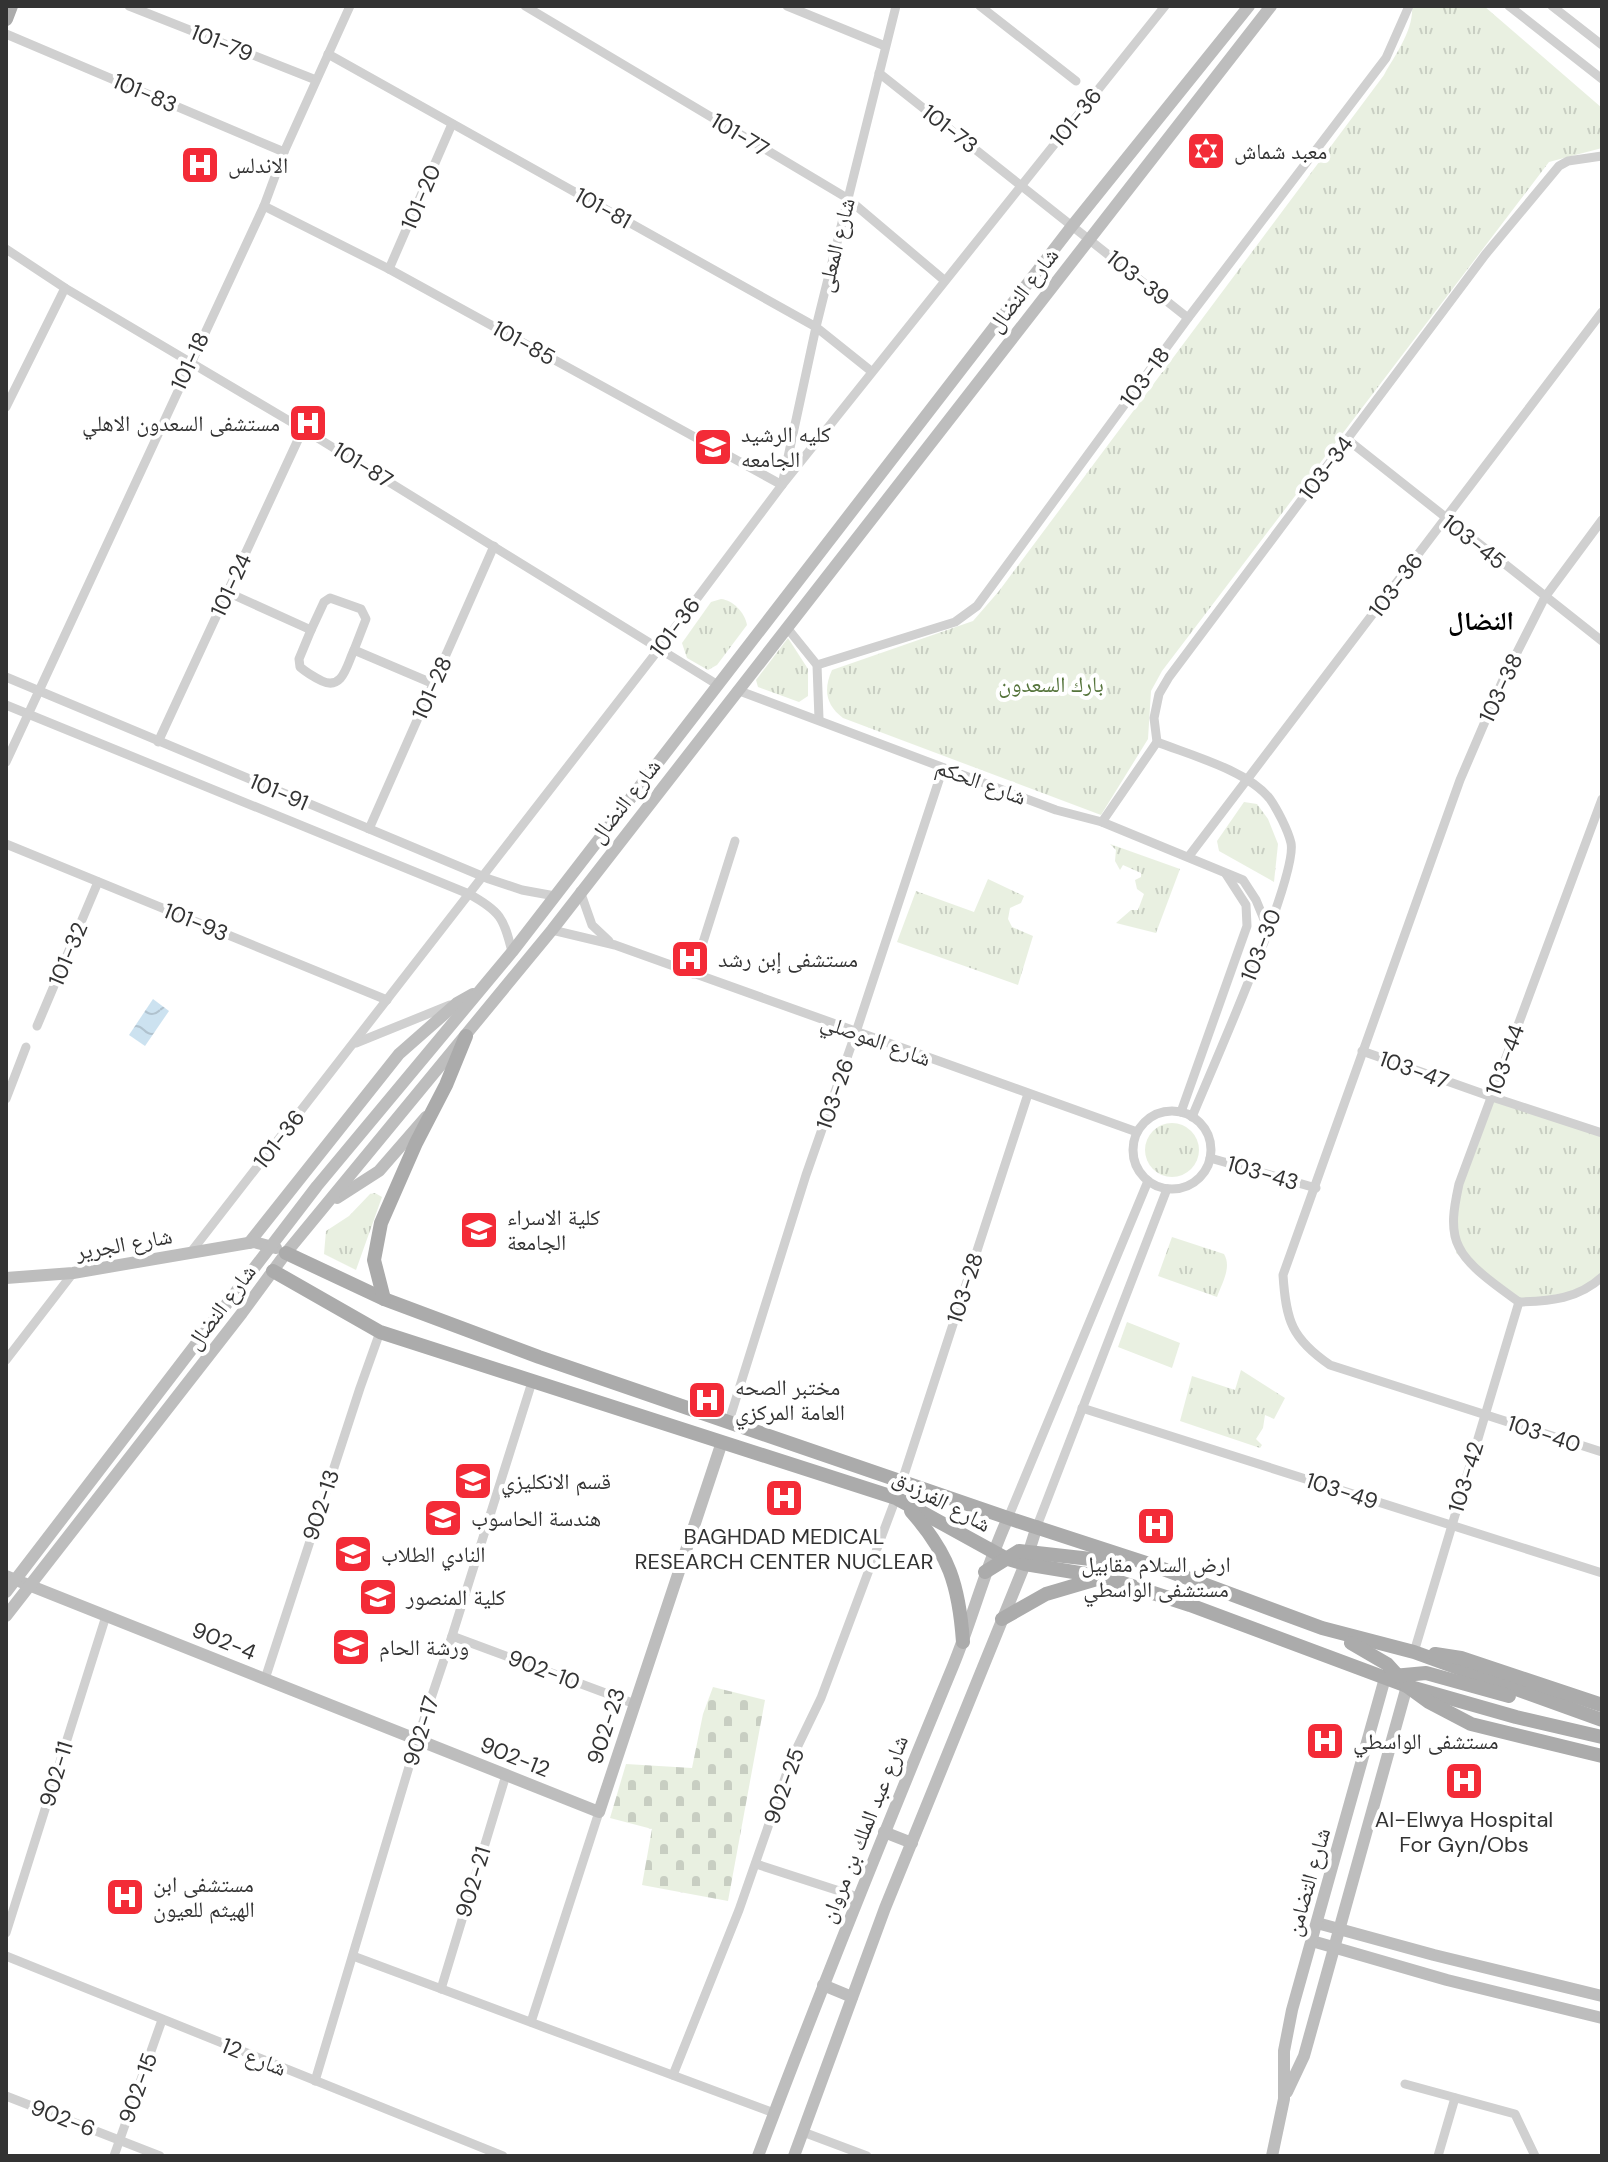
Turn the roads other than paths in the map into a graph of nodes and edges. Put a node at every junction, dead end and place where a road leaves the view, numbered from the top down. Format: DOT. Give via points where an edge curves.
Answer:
graph roads {
  1 [pos="11,6"];
  2 [pos="129,6"];
  3 [pos="350,6"];
  4 [pos="525,6"];
  5 [pos="787,6"];
  6 [pos="896,6"];
  7 [pos="980,6"];
  8 [pos="1165,6"];
  9 [pos="1249,6"];
  10 [pos="1271,6"];
  11 [pos="1409,6"];
  12 [pos="1509,6"];
  13 [pos="1552,6"];
  14 [pos="6,19"];
  15 [pos="6,34"];
  16 [pos="1602,45"];
  17 [pos="885,46"];
  18 [pos="328,54"];
  19 [pos="879,73"];
  20 [pos="1602,79"];
  21 [pos="316,80"];
  22 [pos="1076,81"];
  23 [pos="452,124"];
  24 [pos="284,152"];
  25 [pos="1602,156"];
  26 [pos="1021,185"];
  27 [pos="847,198"];
  28 [pos="264,206"];
  29 [pos="1072,226"];
  30 [pos="1088,238"];
  31 [pos="6,249"];
  32 [pos="389,269"];
  33 [pos="944,280"];
  34 [pos="65,288"];
  35 [pos="1602,312"];
  36 [pos="1188,318"];
  37 [pos="816,327"];
  38 [pos="190,360"];
  39 [pos="871,371"];
  40 [pos="6,407"];
  41 [pos="303,429"];
  42 [pos="1348,440"];
  43 [pos="782,485"];
  44 [pos="1445,519"];
  45 [pos="1602,520"];
  46 [pos="494,546"];
  47 [pos="227,592"];
  48 [pos="1545,597"];
  49 [pos="788,629"];
  50 [pos="311,630"];
  51 [pos="1602,641"];
  52 [pos="659,649"];
  53 [pos="354,650"];
  54 [pos="817,665"];
  55 [pos="6,677"];
  56 [pos="434,684"];
  57 [pos="718,685"];
  58 [pos="737,690"];
  59 [pos="38,691"];
  60 [pos="6,705"];
  61 [pos="27,715"];
  62 [pos="819,719"];
  63 [pos="158,742"];
  64 [pos="1157,742"];
  65 [pos="6,762"];
  66 [pos="943,768"];
  67 [pos="1248,779"];
  68 [pos="1602,799"];
  69 [pos="1102,822"];
  70 [pos="369,829"];
  71 [pos="735,841"];
  72 [pos="6,844"];
  73 [pos="1189,856"];
  74 [pos="1226,874"];
  75 [pos="483,876"];
  76 [pos="98,882"];
  77 [pos="580,891"];
  78 [pos="469,894"];
  79 [pos="555,896"];
  80 [pos="1268,929"];
  81 [pos="552,930"];
  82 [pos="615,945"];
  83 [pos="512,952"];
  84 [pos="693,974"];
  85 [pos="479,991"];
  86 [pos="387,1000"];
  87 [pos="457,1003"];
  88 [pos="37,1026"];
  89 [pos="856,1032"];
  90 [pos="466,1036"];
  91 [pos="351,1046"];
  92 [pos="26,1047"];
  93 [pos="1362,1051"];
  94 [pos="1028,1094"];
  95 [pos="1492,1097"];
  96 [pos="6,1099"];
  97 [pos="433,1108"];
  98 [pos="1181,1112"];
  99 [pos="1192,1117"];
  100 [pos="337,1132"];
  101 [pos="1137,1132"];
  102 [pos="1602,1133"];
  103 [pos="353,1145"];
  104 [pos="1210,1158"];
  105 [pos="1148,1181"];
  106 [pos="1316,1188"];
  107 [pos="1167,1189"];
  108 [pos="330,1201"];
  109 [pos="249,1243"];
  110 [pos="271,1246"];
  111 [pos="191,1252"];
  112 [pos="286,1253"];
  113 [pos="261,1259"];
  114 [pos="273,1271"];
  115 [pos="73,1273"];
  116 [pos="1602,1277"];
  117 [pos="6,1278"];
  118 [pos="384,1299"];
  119 [pos="1519,1302"];
  120 [pos="380,1332"];
  121 [pos="6,1360"];
  122 [pos="532,1382"];
  123 [pos="1082,1408"];
  124 [pos="1485,1415"];
  125 [pos="729,1421"];
  126 [pos="722,1442"];
  127 [pos="1602,1452"];
  128 [pos="902,1481"];
  129 [pos="900,1500"];
  130 [pos="1008,1518"];
  131 [pos="1452,1525"];
  132 [pos="1037,1526"];
  133 [pos="998,1556"];
  134 [pos="1027,1558"];
  135 [pos="1155,1566"];
  136 [pos="985,1572"];
  137 [pos="1602,1573"];
  138 [pos="1104,1577"];
  139 [pos="11,1578"];
  140 [pos="30,1585"];
  141 [pos="6,1592"];
  142 [pos="6,1616"];
  143 [pos="106,1616"];
  144 [pos="1002,1619"];
  145 [pos="1322,1628"];
  146 [pos="452,1636"];
  147 [pos="963,1642"];
  148 [pos="1416,1654"];
  149 [pos="265,1679"];
  150 [pos="1397,1680"];
  151 [pos="635,1704"];
  152 [pos="1602,1705"];
  153 [pos="1602,1721"];
  154 [pos="1602,1737"];
  155 [pos="417,1740"];
  156 [pos="1602,1756"];
  157 [pos="506,1775"];
  158 [pos="599,1812"];
  159 [pos="884,1832"];
  160 [pos="912,1843"];
  161 [pos="756,1864"];
  162 [pos="858,1897"];
  163 [pos="1317,1923"];
  164 [pos="1340,1930"];
  165 [pos="6,1933"];
  166 [pos="1312,1941"];
  167 [pos="1335,1947"];
  168 [pos="6,1956"];
  169 [pos="353,1956"];
  170 [pos="823,1985"];
  171 [pos="441,1989"];
  172 [pos="1602,1996"];
  173 [pos="852,1997"];
  174 [pos="1602,2018"];
  175 [pos="162,2020"];
  176 [pos="531,2022"];
  177 [pos="1284,2051"];
  178 [pos="1304,2056"];
  179 [pos="673,2075"];
  180 [pos="315,2081"];
  181 [pos="1405,2084"];
  182 [pos="6,2096"];
  183 [pos="1455,2098"];
  184 [pos="1284,2099"];
  185 [pos="774,2113"];
  186 [pos="803,2132"];
  187 [pos="119,2140"];
  188 [pos="114,2156"];
  189 [pos="160,2156"];
  190 [pos="503,2156"];
  191 [pos="758,2156"];
  192 [pos="794,2156"];
  193 [pos="867,2156"];
  194 [pos="1272,2156"];
  195 [pos="1438,2156"];
  196 [pos="1535,2156"];
  1 -- 14 [label="main road"];
  2 -- 21 [label="street, 101-79"];
  3 -- 18 [label="street, 101-18"];
  4 -- 27 [label="street, 101-77"];
  5 -- 17 [label="street"];
  6 -- 17 [label="street, شارع المعلى"];
  7 -- 22 [label="street"];
  8 -- 26 [label="street, 101-36"];
  9 -- 29 [label="main road, شارع النضال"];
  10 -- 30 [label="main road, شارع النضال"];
  11 -- 36 [label="street, 103-18" via="1386,58"];
  12 -- 20 [label="street"];
  13 -- 16 [label="street"];
  15 -- 24 [label="street, 101-83"];
  17 -- 19 [label="street, شارع المعلى"];
  18 -- 21 [label="street, 101-18"];
  18 -- 23 [label="street, 101-81"];
  19 -- 26 [label="street, 101-73"];
  19 -- 27 [label="street, شارع المعلى"];
  21 -- 24 [label="street, 101-18"];
  23 -- 32 [label="street, 101-20"];
  23 -- 37 [label="street, 101-81"];
  24 -- 28 [label="street, 101-18"];
  25 -- 42 [label="street, 103-34" via="1559,166 1485,255"];
  26 -- 29 [label="street, 101-73"];
  26 -- 33 [label="street, 101-36"];
  27 -- 33 [label="street, 101-77"];
  27 -- 37 [label="street, شارع المعلى"];
  28 -- 32 [label="street, 101-85"];
  28 -- 38 [label="street, 101-18"];
  29 -- 30 [label="street, 103-39"];
  29 -- 57 [label="main road, شارع النضال"];
  30 -- 36 [label="street, 103-39"];
  30 -- 49 [label="main road, شارع النضال"];
  31 -- 34 [label="street, 101-87"];
  32 -- 43 [label="street, 101-85"];
  33 -- 39 [label="street, 101-36"];
  34 -- 38 [label="street, 101-87"];
  34 -- 40 [label="street"];
  35 -- 44 [label="street, 103-36"];
  36 -- 54 [label="street, 103-18" via="977,606 955,622"];
  37 -- 39 [label="street, 101-81"];
  37 -- 43 [label="street, شارع المعلى"];
  38 -- 41 [label="street, 101-87"];
  38 -- 59 [label="street, 101-18"];
  39 -- 43 [label="street, 101-36"];
  41 -- 46 [label="street, 101-87"];
  41 -- 47 [label="street, 101-24"];
  42 -- 44 [label="street, 103-45"];
  42 -- 64 [label="street, 103-34" via="1164,686 1154,718"];
  43 -- 52 [label="street, 101-36"];
  44 -- 48 [label="street, 103-45"];
  44 -- 67 [label="street, 103-36"];
  45 -- 48 [label="street, 103-38"];
  46 -- 52 [label="street, 101-87"];
  46 -- 56 [label="street, 101-28"];
  47 -- 50 [label="street"];
  47 -- 63 [label="street, 101-24"];
  48 -- 51 [label="street, 103-45"];
  48 -- 93 [label="street, 103-38" via="1460,780"];
  49 -- 54 [label="street"];
  49 -- 58 [label="main road, شارع النضال"];
  50 -- 53 [label="street" via="330,598 361,609 366,619"];
  50 -- 53 [label="street" via="300,667 329,684 340,680"];
  52 -- 57 [label="street, 101-87"];
  52 -- 75 [label="street, 101-36"];
  53 -- 56 [label="street"];
  54 -- 62 [label="street"];
  55 -- 59 [label="street, 101-91"];
  56 -- 70 [label="street, 101-28"];
  57 -- 79 [label="main road, شارع النضال"];
  58 -- 62 [label="street, شارع الحكم"];
  58 -- 77 [label="main road, شارع النضال"];
  59 -- 61 [label="street, 101-18"];
  59 -- 63 [label="street, 101-91"];
  60 -- 61 [label="street, 101-91"];
  61 -- 65 [label="street, 101-18"];
  61 -- 78 [label="street, 101-91"];
  62 -- 66 [label="street, شارع الحكم"];
  63 -- 70 [label="street, 101-91"];
  64 -- 67 [label="street"];
  64 -- 69 [label="street"];
  66 -- 69 [label="street, شارع الحكم"];
  66 -- 89 [label="street, 103-26"];
  67 -- 73 [label="street, 103-36"];
  67 -- 80 [label="street, 103-30" via="1270,799 1292,844"];
  68 -- 95 [label="street, 103-44"];
  69 -- 73 [label="street, شارع الحكم"];
  70 -- 75 [label="street, 101-91"];
  71 -- 84 [label="street"];
  72 -- 76 [label="street, 101-93"];
  73 -- 74 [label="street, شارع الحكم"];
  74 -- 80 [label="street, شارع الحكم" via="1243,880"];
  74 -- 98 [label="street, 103-30" via="1246,905 1247,926"];
  75 -- 78 [label="street, 101-36"];
  75 -- 79 [label="street, 101-91"];
  76 -- 86 [label="street, 101-93"];
  76 -- 88 [label="street, 101-32"];
  77 -- 81 [label="main road, شارع النضال"];
  77 -- 82 [label="street, شارع الموصلي" via="592,925"];
  78 -- 83 [label="street, 101-91" via="501,915"];
  78 -- 86 [label="street, 101-36"];
  79 -- 83 [label="main road, شارع النضال"];
  80 -- 99 [label="street, 103-30"];
  81 -- 82 [label="street, شارع الموصلي"];
  81 -- 90 [label="main road, شارع النضال"];
  82 -- 84 [label="street, شارع الموصلي"];
  83 -- 85 [label="main road, شارع النضال"];
  84 -- 89 [label="street, شارع الموصلي"];
  85 -- 87 [label="main road"];
  85 -- 103 [label="main road, شارع النضال"];
  86 -- 91 [label="street, 101-36"];
  87 -- 91 [label="street"];
  87 -- 100 [label="main road" via="399,1054"];
  89 -- 94 [label="street, شارع الموصلي"];
  89 -- 125 [label="street, 103-26"];
  90 -- 97 [label="main road"];
  90 -- 108 [label="main road, شارع النضال"];
  91 -- 111 [label="street, 101-36"];
  92 -- 96 [label="street"];
  93 -- 95 [label="street, 103-47"];
  93 -- 106 [label="street, 103-38"];
  94 -- 101 [label="street, شارع الموصلي"];
  94 -- 128 [label="street, 103-28"];
  95 -- 102 [label="street, 103-47"];
  95 -- 119 [label="street, 103-44" via="1459,1184 1453,1215 1458,1246 1485,1277"];
  97 -- 108 [label="main road" via="368,1181"];
  97 -- 118 [label="main road" via="381,1223 374,1260"];
  98 -- 99 [label="street"];
  98 -- 101 [label="street" via="1155,1114"];
  99 -- 104 [label="street" via="1208,1135"];
  100 -- 103 [label="main road"];
  100 -- 109 [label="main road"];
  101 -- 105 [label="street" via="1137,1168"];
  103 -- 110 [label="main road, شارع النضال"];
  104 -- 106 [label="street, 103-43"];
  104 -- 107 [label="street" via="1199,1179"];
  105 -- 107 [label="street"];
  105 -- 130 [label="street"];
  106 -- 124 [label="street, 103-40" via="1283,1275 1285,1305 1308,1350 1330,1365"];
  107 -- 123 [label="street"];
  108 -- 112 [label="main road, شارع النضال"];
  109 -- 110 [label="main road, شارع الجرير"];
  109 -- 111 [label="main road, شارع الجرير"];
  109 -- 113 [label="main road"];
  110 -- 112 [label="main road, شارع الجرير"];
  110 -- 113 [label="main road, شارع النضال"];
  111 -- 115 [label="main road, شارع الجرير"];
  112 -- 114 [label="main road, شارع النضال"];
  112 -- 118 [label="main road, شارع الفرزدق"];
  113 -- 114 [label="main road"];
  113 -- 139 [label="main road, شارع النضال"];
  114 -- 120 [label="main road, شارع الفرزدق"];
  114 -- 140 [label="main road, شارع النضال"];
  115 -- 117 [label="main road, شارع الجرير"];
  115 -- 121 [label="street"];
  116 -- 119 [label="street" via="1589,1289 1555,1301"];
  118 -- 125 [label="main road, شارع الفرزدق"];
  119 -- 124 [label="street, 103-42"];
  120 -- 122 [label="main road, شارع الفرزدق"];
  120 -- 149 [label="street, 902-13"];
  122 -- 126 [label="main road, شارع الفرزدق"];
  122 -- 146 [label="street, 902-17"];
  123 -- 131 [label="street, 103-49"];
  123 -- 132 [label="street"];
  124 -- 127 [label="street, 103-40"];
  124 -- 131 [label="street, 103-42"];
  125 -- 128 [label="main road, شارع الفرزدق"];
  126 -- 129 [label="main road, شارع الفرزدق"];
  126 -- 151 [label="main road, 902-23"];
  128 -- 130 [label="main road, شارع الفرزدق"];
  129 -- 133 [label="main road, شارع الفرزدق"];
  129 -- 147 [label="main road" via="946,1558 961,1606"];
  129 -- 161 [label="street, 902-25" via="792,1758"];
  130 -- 132 [label="main road, شارع الفرزدق"];
  130 -- 133 [label="main road"];
  131 -- 137 [label="street, 103-49"];
  131 -- 148 [label="street, 103-42"];
  132 -- 134 [label="main road"];
  132 -- 135 [label="main road, شارع الفرزدق"];
  133 -- 134 [label="main road, شارع الفرزدق"];
  133 -- 136 [label="main road"];
  134 -- 135 [label="main road"];
  134 -- 138 [label="main road, شارع الفرزدق"];
  134 -- 144 [label="main road"];
  135 -- 145 [label="main road, شارع الفرزدق"];
  136 -- 147 [label="main road, شارع عبد الملك بن مروان"];
  138 -- 144 [label="main road" via="1046,1594"];
  138 -- 150 [label="main road, شارع الفرزدق"];
  139 -- 140 [label="main road, 902-4"];
  139 -- 141 [label="main road, شارع النضال"];
  140 -- 142 [label="main road, شارع النضال"];
  140 -- 143 [label="main road, 902-4"];
  143 -- 149 [label="main road, 902-4"];
  143 -- 165 [label="street, 902-11"];
  144 -- 160 [label="main road"];
  145 -- 148 [label="main road, شارع الفرزدق"];
  145 -- 150 [label="main road" via="1369,1651"];
  146 -- 151 [label="street, 902-10"];
  146 -- 155 [label="street, 902-17"];
  147 -- 159 [label="main road, شارع عبد الملك بن مروان"];
  148 -- 152 [label="main road" via="1461,1658"];
  148 -- 153 [label="main road, شارع الفرزدق"];
  149 -- 155 [label="main road, 902-4"];
  150 -- 153 [label="main road" via="1435,1675"];
  150 -- 154 [label="main road, شارع الفرزدق"];
  150 -- 156 [label="main road" via="1471,1724"];
  150 -- 163 [label="main road, شارع التضامن"];
  150 -- 164 [label="main road, شارع التضامن"];
  151 -- 158 [label="main road, 902-23"];
  155 -- 157 [label="main road, 902-12"];
  155 -- 169 [label="street, 902-17"];
  157 -- 158 [label="main road, 902-12"];
  157 -- 171 [label="street, 902-21"];
  158 -- 176 [label="street, 902-23"];
  159 -- 160 [label="main road"];
  159 -- 162 [label="main road, شارع عبد الملك بن مروان"];
  160 -- 173 [label="main road"];
  161 -- 162 [label="street"];
  161 -- 179 [label="street, 902-25"];
  162 -- 170 [label="main road, شارع عبد الملك بن مروان"];
  163 -- 164 [label="main road"];
  163 -- 166 [label="main road, شارع التضامن"];
  164 -- 167 [label="main road, شارع التضامن"];
  164 -- 172 [label="main road"];
  166 -- 167 [label="main road"];
  166 -- 177 [label="main road, شارع التضامن"];
  167 -- 174 [label="main road"];
  167 -- 178 [label="main road, شارع التضامن"];
  168 -- 175 [label="street, شارع 12"];
  169 -- 171 [label="street"];
  169 -- 180 [label="street, 902-17"];
  170 -- 173 [label="main road"];
  170 -- 185 [label="main road, شارع عبد الملك بن مروان"];
  171 -- 176 [label="street"];
  173 -- 186 [label="main road"];
  175 -- 180 [label="street, شارع 12"];
  175 -- 187 [label="street, 902-15"];
  176 -- 179 [label="street"];
  177 -- 178 [label="main road"];
  177 -- 184 [label="main road, شارع التضامن"];
  178 -- 184 [label="main road, شارع التضامن"];
  179 -- 185 [label="street"];
  180 -- 190 [label="street, شارع 12"];
  181 -- 183 [label="street"];
  182 -- 187 [label="street, 902-6"];
  183 -- 195 [label="street"];
  183 -- 196 [label="street" via="1515,2114"];
  184 -- 194 [label="main road, شارع التضامن"];
  185 -- 191 [label="main road, شارع عبد الملك بن مروان"];
  186 -- 192 [label="main road"];
  186 -- 193 [label="street"];
  187 -- 188 [label="street, 902-15"];
  187 -- 189 [label="street, 902-6"];
}
